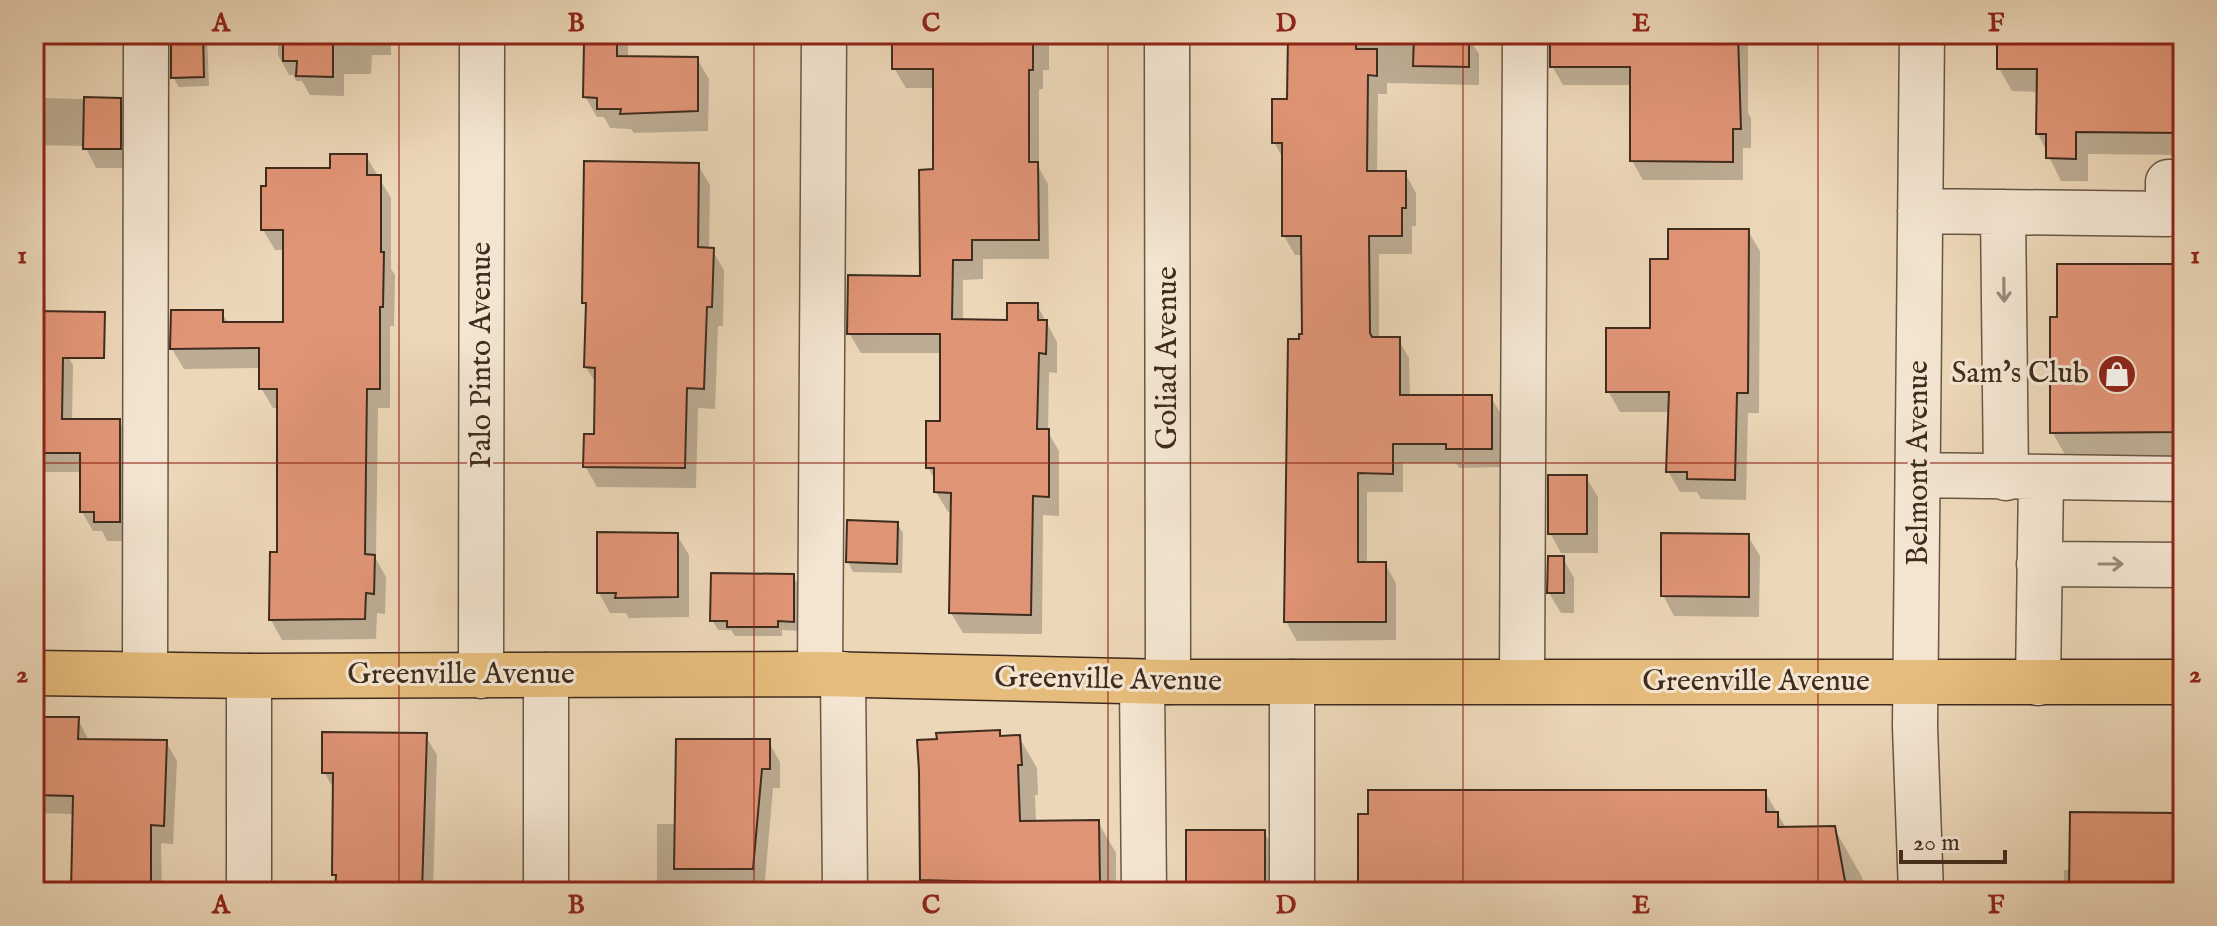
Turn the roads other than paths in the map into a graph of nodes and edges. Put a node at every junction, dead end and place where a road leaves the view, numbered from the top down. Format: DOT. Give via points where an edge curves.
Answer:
graph roads {
  1 [pos="146,34"];
  2 [pos="482,34"];
  3 [pos="824,34"];
  4 [pos="1167,34"];
  5 [pos="1525,34"];
  6 [pos="1922,34"];
  7 [pos="2183,182"];
  8 [pos="1920,211"];
  9 [pos="2003,212"];
  10 [pos="1919,475"];
  11 [pos="2023,479"];
  12 [pos="2183,479"];
  13 [pos="2039,564"];
  14 [pos="2183,565"];
  15 [pos="34,673"];
  16 [pos="145,674"];
  17 [pos="832,674"];
  18 [pos="546,675"];
  19 [pos="249,676"];
  20 [pos="481,676"];
  21 [pos="1522,680"];
  22 [pos="1155,682"];
  23 [pos="1292,682"];
  24 [pos="2183,682"];
  25 [pos="1917,683"];
  26 [pos="2038,683"];
  27 [pos="249,892"];
  28 [pos="546,892"];
  29 [pos="845,892"];
  30 [pos="1144,892"];
  31 [pos="1292,892"];
  32 [pos="1921,892"];
  1 -- 16 [label="street"];
  2 -- 20 [label="street, Palo Pinto Avenue"];
  3 -- 17 [label="street"];
  4 -- 22 [label="street, Goliad Avenue"];
  5 -- 21 [label="street"];
  6 -- 8 [label="street, Belmont Avenue"];
  7 -- 9 [label="street" via="2168,182 2168,214"];
  8 -- 9 [label="street"];
  8 -- 10 [label="street, Belmont Avenue"];
  9 -- 11 [label="street, one-way"];
  10 -- 11 [label="street"];
  10 -- 25 [label="street, Belmont Avenue"];
  11 -- 12 [label="street"];
  11 -- 13 [label="street"];
  13 -- 14 [label="street, one-way"];
  13 -- 26 [label="street"];
  15 -- 16 [label="main road, Greenville Avenue"];
  16 -- 19 [label="main road, Greenville Avenue"];
  17 -- 18 [label="main road, Greenville Avenue"];
  17 -- 22 [label="main road, Greenville Avenue"];
  17 -- 29 [label="street"];
  18 -- 20 [label="main road, Greenville Avenue"];
  18 -- 28 [label="street"];
  19 -- 20 [label="main road, Greenville Avenue"];
  19 -- 27 [label="street"];
  21 -- 23 [label="main road, Greenville Avenue"];
  21 -- 25 [label="main road, Greenville Avenue"];
  22 -- 23 [label="main road, Greenville Avenue"];
  22 -- 30 [label="street, Goliad Avenue"];
  23 -- 31 [label="street"];
  24 -- 26 [label="main road, Greenville Avenue"];
  25 -- 26 [label="main road, Greenville Avenue"];
  25 -- 32 [label="street, Belmont Avenue"];
}
